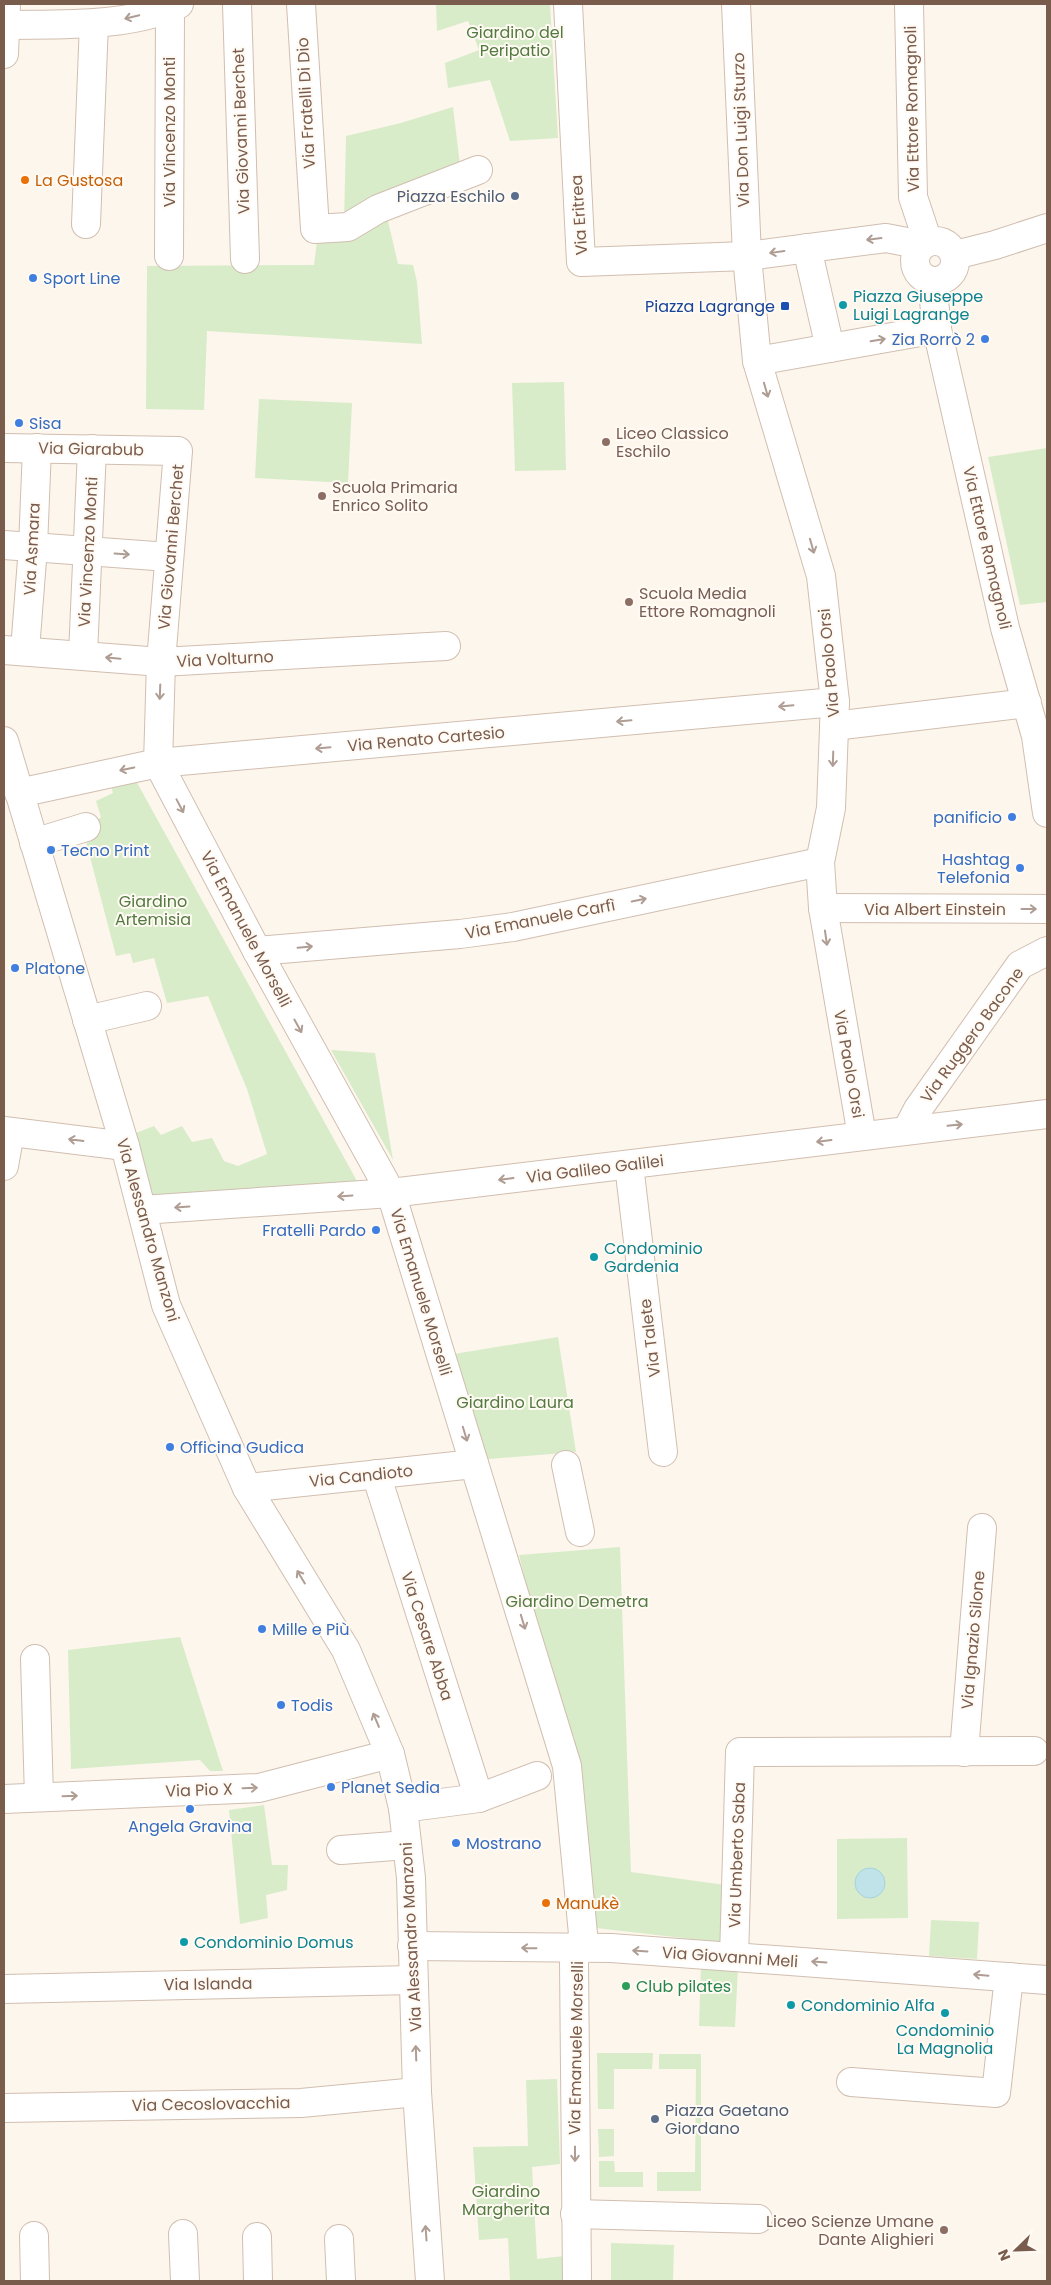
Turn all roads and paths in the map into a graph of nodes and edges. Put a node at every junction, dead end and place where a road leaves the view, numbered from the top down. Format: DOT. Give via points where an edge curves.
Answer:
graph roads {
  1 [pos="237,4"];
  2 [pos="301,4"];
  3 [pos="568,4"];
  4 [pos="736,4"];
  5 [pos="909,4"];
  6 [pos="174,6"];
  7 [pos="5,18"];
  8 [pos="94,23"];
  9 [pos="4,54"];
  10 [pos="478,170"];
  11 [pos="86,224"];
  12 [pos="1047,228"];
  13 [pos="925,243"];
  14 [pos="807,248"];
  15 [pos="954,255"];
  16 [pos="169,256"];
  17 [pos="747,256"];
  18 [pos="245,259"];
  19 [pos="932,282"];
  20 [pos="937,329"];
  21 [pos="830,348"];
  22 [pos="757,361"];
  23 [pos="4,448"];
  24 [pos="37,448"];
  25 [pos="92,449"];
  26 [pos="178,451"];
  27 [pos="4,545"];
  28 [pos="33,547"];
  29 [pos="87,552"];
  30 [pos="169,557"];
  31 [pos="446,646"];
  32 [pos="14,650"];
  33 [pos="83,655"];
  34 [pos="161,662"];
  35 [pos="1027,703"];
  36 [pos="834,714"];
  37 [pos="4,741"];
  38 [pos="158,763"];
  39 [pos="19,793"];
  40 [pos="1047,813"];
  41 [pos="86,827"];
  42 [pos="34,843"];
  43 [pos="820,862"];
  44 [pos="823,908"];
  45 [pos="1047,909"];
  46 [pos="257,951"];
  47 [pos="1047,951"];
  48 [pos="147,1006"];
  49 [pos="87,1020"];
  50 [pos="1047,1114"];
  51 [pos="907,1130"];
  52 [pos="7,1132"];
  53 [pos="862,1136"];
  54 [pos="124,1146"];
  55 [pos="629,1165"];
  56 [pos="4,1166"];
  57 [pos="391,1193"];
  58 [pos="142,1210"];
  59 [pos="663,1452"];
  60 [pos="474,1464"];
  61 [pos="566,1465"];
  62 [pos="376,1474"];
  63 [pos="247,1488"];
  64 [pos="982,1528"];
  65 [pos="580,1532"];
  66 [pos="36,1659"];
  67 [pos="964,1752"];
  68 [pos="1034,1752"];
  69 [pos="390,1754"];
  70 [pos="537,1776"];
  71 [pos="39,1797"];
  72 [pos="479,1798"];
  73 [pos="4,1799"];
  74 [pos="403,1808"];
  75 [pos="407,1845"];
  76 [pos="341,1850"];
  77 [pos="412,1946"];
  78 [pos="578,1949"];
  79 [pos="734,1957"];
  80 [pos="1009,1977"];
  81 [pos="413,1980"];
  82 [pos="1047,1980"];
  83 [pos="4,1989"];
  84 [pos="852,2082"];
  85 [pos="417,2092"];
  86 [pos="4,2108"];
  87 [pos="575,2214"];
  88 [pos="758,2219"];
  89 [pos="183,2234"];
  90 [pos="34,2236"];
  91 [pos="257,2237"];
  92 [pos="339,2239"];
  93 [pos="35,2281"];
  94 [pos="185,2281"];
  95 [pos="258,2281"];
  96 [pos="341,2281"];
  97 [pos="430,2281"];
  98 [pos="577,2281"];
  1 -- 18 [label="street, Via Giovanni Berchet"];
  2 -- 10 [label="street, Via Fratelli Di Dio" via="314,229 348,227 386,206"];
  3 -- 17 [label="street, Via Eritrea" via="581,262"];
  4 -- 17 [label="street, Via Don Luigi Sturzo"];
  5 -- 13 [label="street, Via Ettore Romagnoli" via="913,197"];
  6 -- 8 [label="street, one-way"];
  6 -- 16 [label="street, Via Vincenzo Monti"];
  7 -- 8 [label="street"];
  7 -- 9 [label="street"];
  8 -- 11 [label="street"];
  12 -- 15 [label="street"];
  13 -- 14 [label="street, one-way" via="886,238"];
  13 -- 15 [label="street" via="944,243"];
  13 -- 19 [label="street" via="915,257 915,265 918,273"];
  14 -- 17 [label="street, one-way"];
  14 -- 21 [label="street"];
  15 -- 19 [label="street" via="956,263 950,275 945,280"];
  17 -- 22 [label="street, Via Paolo Orsi"];
  19 -- 20 [label="street, Via Ettore Romagnoli"];
  21 -- 20 [label="street, one-way"];
  20 -- 35 [label="street, Via Ettore Romagnoli" via="1005,628"];
  21 -- 22 [label="street"];
  22 -- 36 [label="street, Via Paolo Orsi, one-way" via="821,576"];
  23 -- 24 [label="street, Via Giarabub"];
  24 -- 25 [label="street, Via Giarabub"];
  24 -- 28 [label="street, Via Asmara"];
  25 -- 26 [label="street, Via Giarabub"];
  25 -- 29 [label="street, Via Vincenzo Monti"];
  26 -- 30 [label="street, Via Giovanni Berchet"];
  27 -- 28 [label="street"];
  28 -- 29 [label="street"];
  28 -- 32 [label="street, Via Asmara"];
  29 -- 30 [label="street, one-way"];
  29 -- 33 [label="street, Via Vincenzo Monti"];
  30 -- 34 [label="street, Via Giovanni Berchet"];
  31 -- 34 [label="street, Via Volturno"];
  32 -- 33 [label="street, Via Volturno"];
  34 -- 33 [label="street, Via Volturno, one-way"];
  34 -- 38 [label="street, Via Giovanni Berchet, one-way"];
  35 -- 36 [label="street, Via Renato Cartesio"];
  35 -- 40 [label="street, Via Ettore Romagnoli" via="1036,736"];
  36 -- 38 [label="street, Via Renato Cartesio, one-way"];
  36 -- 43 [label="street, Via Paolo Orsi, one-way" via="831,808"];
  37 -- 39 [label="street, Via Alessandro Manzoni"];
  38 -- 39 [label="street, Via Renato Cartesio, one-way"];
  38 -- 46 [label="street, Via Emanuele Morselli, one-way"];
  39 -- 42 [label="street, Via Alessandro Manzoni"];
  41 -- 42 [label="street"];
  42 -- 49 [label="street, Via Alessandro Manzoni"];
  43 -- 44 [label="street, Via Paolo Orsi"];
  46 -- 43 [label="street, Via Emanuele Carfì, one-way" via="513,927"];
  44 -- 45 [label="street, Via Albert Einstein, one-way"];
  44 -- 53 [label="street, Via Paolo Orsi, one-way"];
  46 -- 57 [label="street, Via Emanuele Morselli, one-way"];
  47 -- 51 [label="street, Via Ruggero Bacone" via="1020,965 918,1109"];
  48 -- 49 [label="street"];
  49 -- 54 [label="street, Via Alessandro Manzoni"];
  51 -- 50 [label="street, Via Galileo Galilei, one-way"];
  51 -- 53 [label="street, Via Galileo Galilei"];
  54 -- 52 [label="street, one-way"];
  52 -- 56 [label="street"];
  53 -- 55 [label="street, Via Galileo Galilei, one-way"];
  54 -- 58 [label="street, Via Alessandro Manzoni"];
  55 -- 57 [label="street, Via Galileo Galilei, one-way"];
  55 -- 59 [label="street, Via Talete"];
  57 -- 58 [label="street, Via Galileo Galilei, one-way"];
  57 -- 60 [label="street, Via Emanuele Morselli, one-way"];
  58 -- 63 [label="street, Via Alessandro Manzoni" via="166,1305"];
  60 -- 62 [label="street, Via Candioto"];
  60 -- 78 [label="street, Via Emanuele Morselli, one-way" via="567,1766 583,1934"];
  61 -- 65 [label="street"];
  62 -- 63 [label="street, Via Candioto"];
  62 -- 72 [label="street, Via Cesare Abba"];
  69 -- 63 [label="street, Via Alessandro Manzoni, one-way" via="346,1650"];
  64 -- 67 [label="street, Via Ignazio Silone"];
  66 -- 71 [label="street"];
  67 -- 68 [label="street"];
  67 -- 79 [label="street, Via Umberto Saba" via="740,1752"];
  71 -- 69 [label="street, Via Pio X, one-way" via="259,1788"];
  69 -- 74 [label="street, Via Alessandro Manzoni"];
  70 -- 72 [label="street"];
  71 -- 73 [label="street, Via Pio X"];
  72 -- 74 [label="street"];
  74 -- 75 [label="street, Via Alessandro Manzoni"];
  75 -- 76 [label="street"];
  75 -- 77 [label="street, Via Alessandro Manzoni"];
  78 -- 77 [label="street, Via Giovanni Meli, one-way"];
  77 -- 81 [label="street, Via Alessandro Manzoni"];
  79 -- 78 [label="street, Via Giovanni Meli, one-way" via="611,1948"];
  78 -- 87 [label="street, Via Emanuele Morselli, one-way" via="574,1961"];
  80 -- 79 [label="street, Via Giovanni Meli, one-way"];
  80 -- 82 [label="street, Via Giovanni Meli"];
  80 -- 84 [label="street" via="996,2093"];
  81 -- 83 [label="street, Via Islanda"];
  85 -- 81 [label="street, Via Alessandro Manzoni, one-way"];
  85 -- 86 [label="street, Via Cecoslovacchia" via="302,2103"];
  97 -- 85 [label="street, Via Alessandro Manzoni, one-way"];
  87 -- 88 [label="street"];
  87 -- 98 [label="street, Via Emanuele Morselli"];
  89 -- 94 [label="street"];
  90 -- 93 [label="street"];
  91 -- 95 [label="street"];
  92 -- 96 [label="street"];
}
